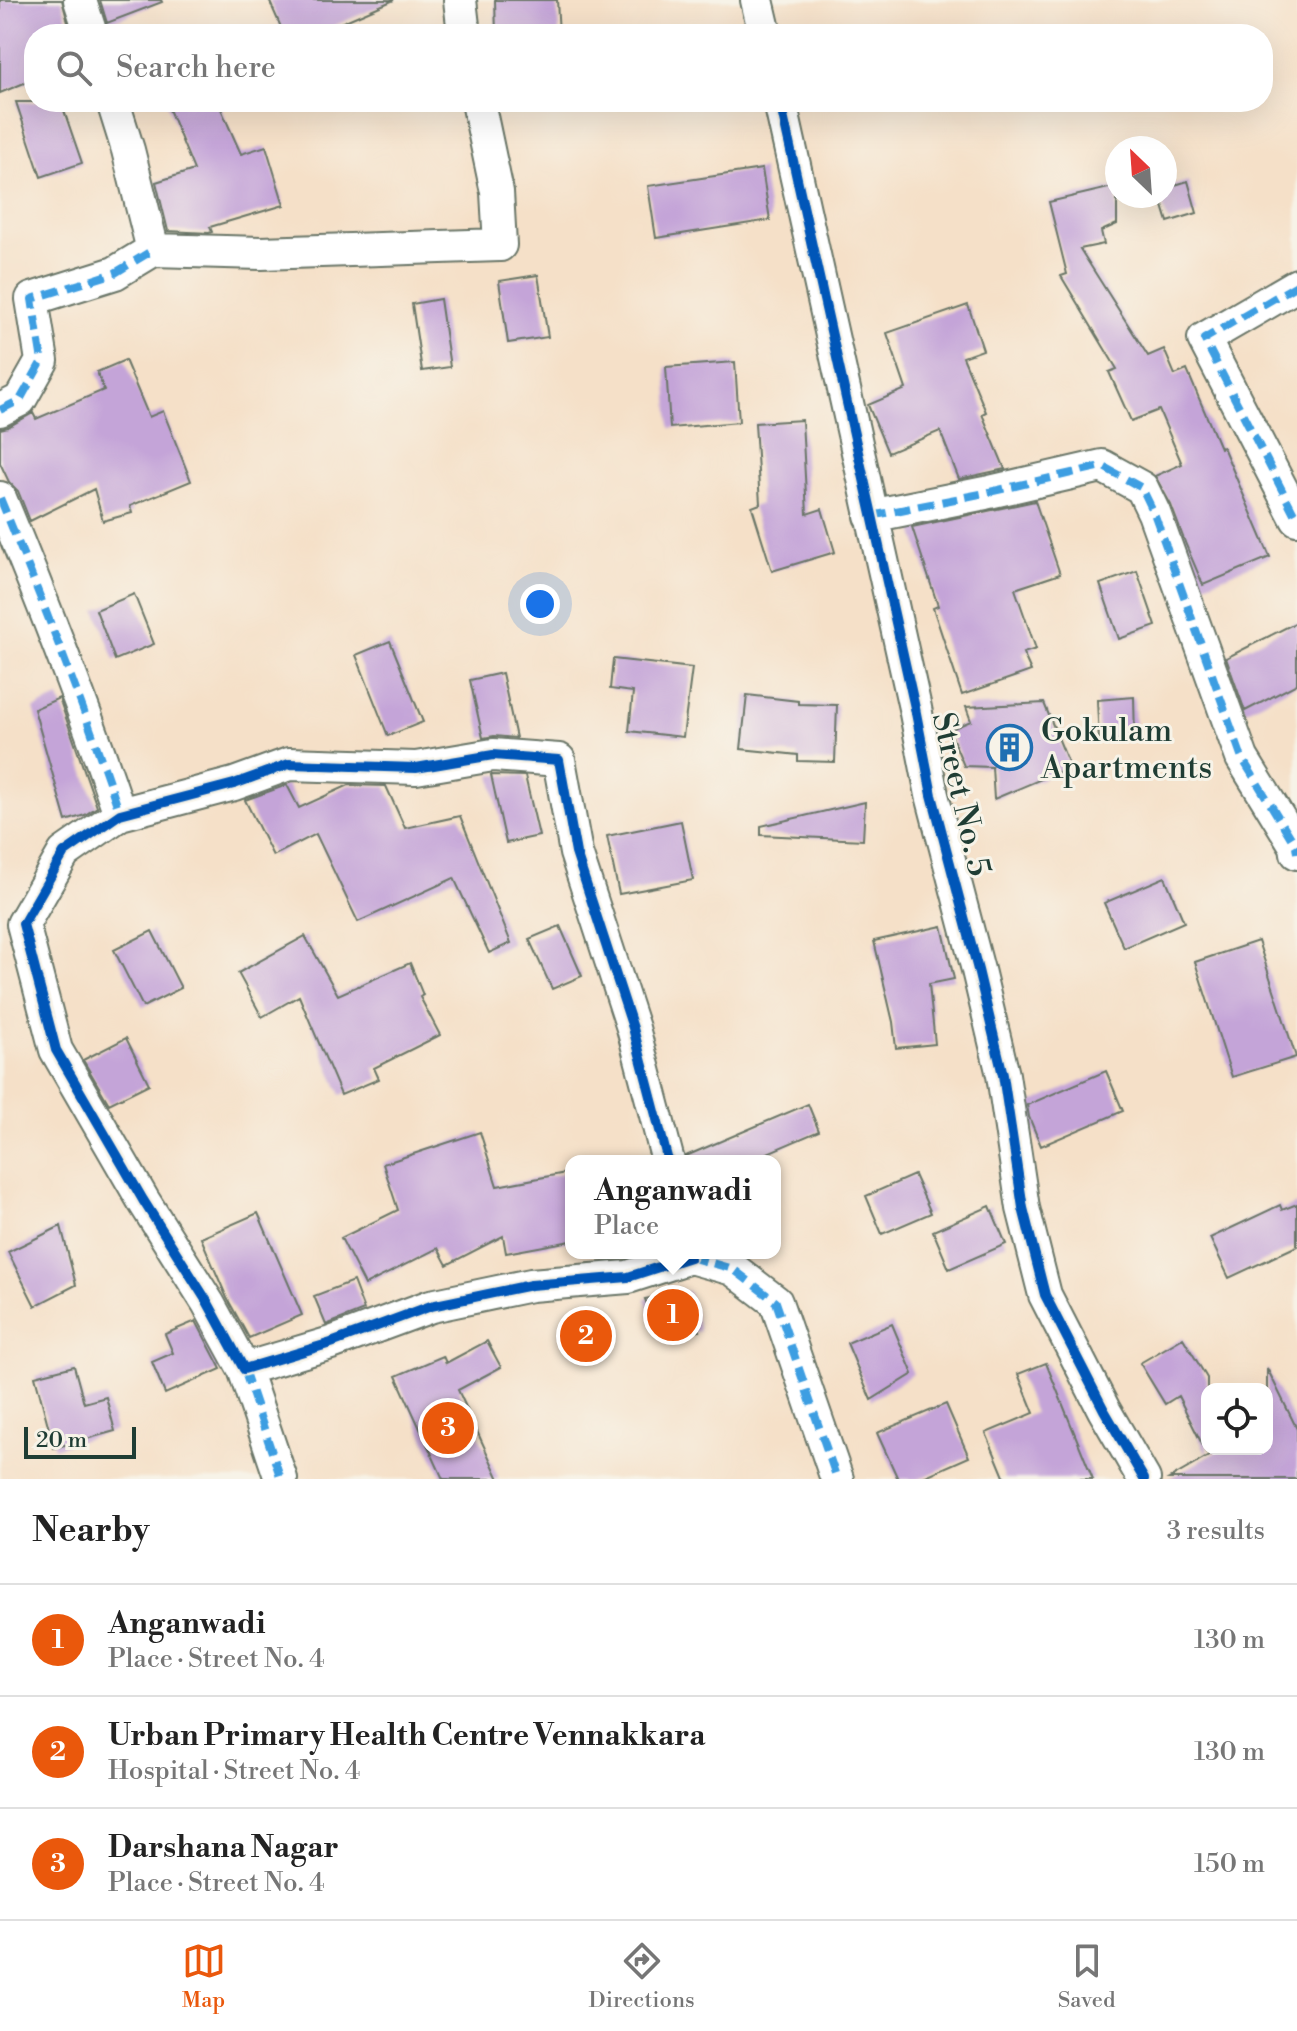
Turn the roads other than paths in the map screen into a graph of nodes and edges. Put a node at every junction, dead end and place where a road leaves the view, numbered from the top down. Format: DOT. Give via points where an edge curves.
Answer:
graph roads {
  1 [pos="80,0"];
  2 [pos="460,0"];
  3 [pos="757,0"];
  4 [pos="88,24"];
  5 [pos="463,24"];
  6 [pos="763,24"];
  7 [pos="116,112"];
  8 [pos="480,112"];
  9 [pos="782,112"];
  10 [pos="153,250"];
  11 [pos="1297,285"];
  12 [pos="0,410"];
  13 [pos="0,498"];
  14 [pos="871,516"];
  15 [pos="1297,519"];
  16 [pos="120,814"];
  17 [pos="1297,853"];
  18 [pos="666,1155"];
  19 [pos="679,1259"];
  20 [pos="702,1259"];
  21 [pos="244,1369"];
  22 [pos="281,1479"];
  23 [pos="837,1479"];
  24 [pos="1144,1479"];
  1 -- 4 [label="street"];
  2 -- 5 [label="street"];
  3 -- 6 [label="street"];
  7 -- 10 [label="street"];
  8 -- 10 [label="street" via="497,192 500,245 261,253"];
  9 -- 14 [label="street, Street No. 5"];
  10 -- 12 [label="street" via="115,273 32,299 42,361 20,400"];
  11 -- 15 [label="street" via="1204,339"];
  13 -- 16 [label="street"];
  14 -- 17 [label="street" via="1102,466 1142,488 1242,758"];
  14 -- 24 [label="street, Street No. 5" via="932,795 1003,1075 1023,1208 1045,1295"];
  16 -- 18 [label="street" via="289,764 416,768 493,755 559,760 576,853 633,1028"];
  16 -- 21 [label="street" via="64,853 23,924 56,1050"];
  19 -- 21 [label="street" via="628,1277 531,1285 431,1306"];
  20 -- 23 [label="street" via="733,1269 776,1302"];
  21 -- 22 [label="street"];
}
